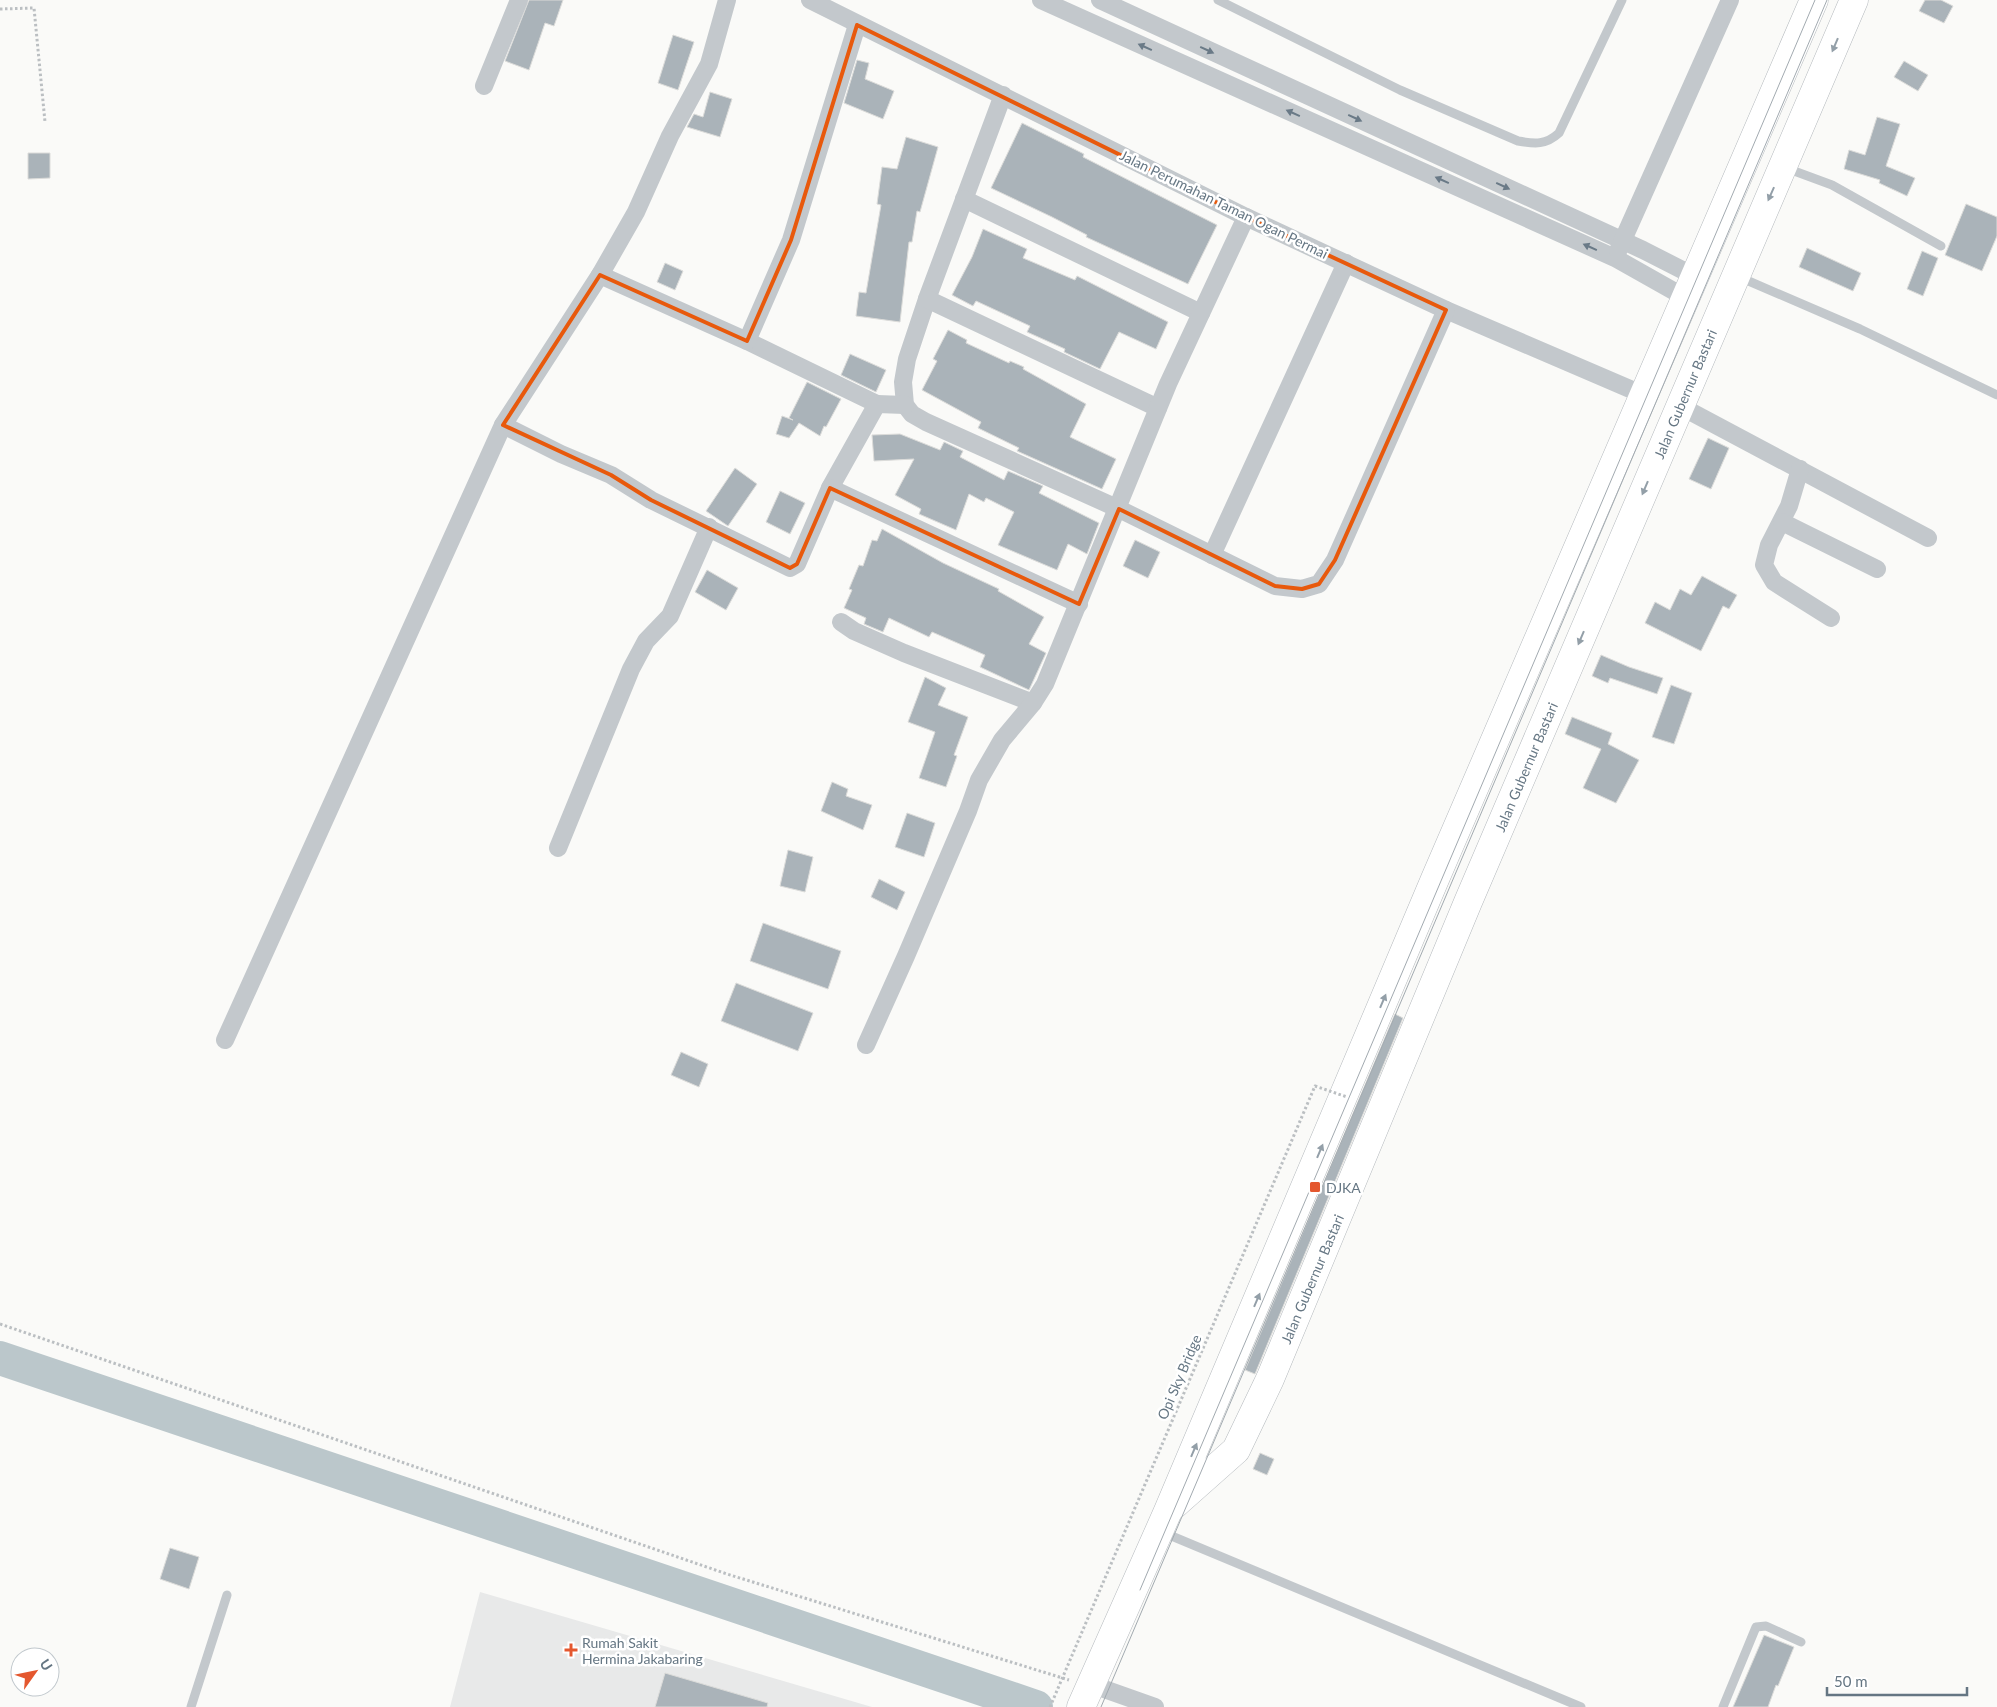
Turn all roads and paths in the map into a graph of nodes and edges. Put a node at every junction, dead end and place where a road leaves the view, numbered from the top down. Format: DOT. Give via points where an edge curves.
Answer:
graph roads {
  1 [pos="519,0"];
  2 [pos="727,0"];
  3 [pos="810,0"];
  4 [pos="1041,0"];
  5 [pos="1100,0"];
  6 [pos="1218,0"];
  7 [pos="1622,0"];
  8 [pos="1730,0"];
  9 [pos="1814,0"];
  10 [pos="1854,0"];
  11 [pos="0,9"];
  12 [pos="857,25"];
  13 [pos="484,86"];
  14 [pos="1003,95"];
  15 [pos="45,122"];
  16 [pos="1783,167"];
  17 [pos="964,199"];
  18 [pos="1246,216"];
  19 [pos="1622,241"];
  20 [pos="1941,246"];
  21 [pos="1615,258"];
  22 [pos="1346,263"];
  23 [pos="600,275"];
  24 [pos="1735,275"];
  25 [pos="1681,282"];
  26 [pos="927,299"];
  27 [pos="1446,310"];
  28 [pos="1201,313"];
  29 [pos="747,341"];
  30 [pos="1997,395"];
  31 [pos="1644,396"];
  32 [pos="877,404"];
  33 [pos="906,405"];
  34 [pos="1680,406"];
  35 [pos="1158,408"];
  36 [pos="502,425"];
  37 [pos="1800,469"];
  38 [pos="830,488"];
  39 [pos="1119,509"];
  40 [pos="1782,522"];
  41 [pos="708,526"];
  42 [pos="1928,538"];
  43 [pos="1212,555"];
  44 [pos="1878,569"];
  45 [pos="1079,604"];
  46 [pos="1831,618"];
  47 [pos="841,622"];
  48 [pos="1033,703"];
  49 [pos="558,848"];
  50 [pos="1435,879"];
  51 [pos="1468,902"];
  52 [pos="226,1040"];
  53 [pos="866,1045"];
  54 [pos="1347,1097"];
  55 [pos="0,1324"];
  56 [pos="1163,1521"];
  57 [pos="227,1595"];
  58 [pos="1801,1642"];
  59 [pos="1085,1695"];
  60 [pos="191,1707"];
  61 [pos="1050,1707"];
  62 [pos="1155,1707"];
  63 [pos="1581,1707"];
  64 [pos="1723,1707"];
  1 -- 13 [label="street"];
  2 -- 23 [label="street" via="709,64 670,136 636,212"];
  3 -- 12 [label="street, Jalan Perumahan Taman Ogan Permai"];
  21 -- 4 [label="street, one-way"];
  5 -- 19 [label="street, one-way"];
  6 -- 7 [label="lane" via="1400,90 1518,141 1536,145 1553,139 1559,133"];
  8 -- 19 [label="street"];
  9 -- 25 [label="highway, Jalan Gubernur Bastari"];
  10 -- 16 [label="highway, Jalan Gubernur Bastari, one-way"];
  11 -- 15 [label="path" via="34,8"];
  12 -- 14 [label="street, Jalan Perumahan Taman Ogan Permai"];
  12 -- 29 [label="street" via="791,240"];
  14 -- 17 [label="street"];
  14 -- 18 [label="street, Jalan Perumahan Taman Ogan Permai"];
  16 -- 20 [label="lane" via="1832,185"];
  16 -- 24 [label="highway, Jalan Gubernur Bastari, one-way"];
  17 -- 26 [label="street"];
  17 -- 28 [label="street"];
  18 -- 22 [label="street, Jalan Perumahan Taman Ogan Permai"];
  18 -- 28 [label="street"];
  19 -- 21 [label="street"];
  19 -- 25 [label="street" via="1643,250"];
  21 -- 25 [label="street" via="1634,268"];
  22 -- 27 [label="street, Jalan Perumahan Taman Ogan Permai"];
  22 -- 43 [label="street"];
  23 -- 29 [label="street"];
  23 -- 36 [label="street"];
  24 -- 30 [label="lane"];
  24 -- 34 [label="highway, Jalan Gubernur Bastari"];
  25 -- 31 [label="highway, Jalan Gubernur Bastari"];
  26 -- 33 [label="street" via="907,359 903,382"];
  26 -- 35 [label="street"];
  27 -- 31 [label="street, Jalan Perumahan Taman Ogan Permai"];
  27 -- 43 [label="street" via="1335,560 1319,584 1302,589 1275,586"];
  28 -- 35 [label="street"];
  29 -- 32 [label="street"];
  31 -- 50 [label="highway, Jalan Gubernur Bastari"];
  32 -- 33 [label="street"];
  32 -- 38 [label="street"];
  33 -- 39 [label="street" via="912,414 926,422"];
  34 -- 37 [label="street"];
  34 -- 51 [label="highway, Jalan Gubernur Bastari, one-way"];
  35 -- 39 [label="street"];
  36 -- 41 [label="street" via="611,475 651,500"];
  36 -- 52 [label="street"];
  37 -- 40 [label="street"];
  37 -- 42 [label="street"];
  38 -- 41 [label="street" via="797,564 790,568"];
  38 -- 45 [label="street"];
  39 -- 43 [label="street"];
  39 -- 45 [label="street"];
  40 -- 44 [label="street"];
  40 -- 46 [label="street" via="1764,558 1767,573 1782,588"];
  41 -- 49 [label="street" via="670,616 646,641 631,669"];
  45 -- 48 [label="street" via="1045,684"];
  47 -- 48 [label="street" via="904,653"];
  48 -- 53 [label="street" via="1002,740 979,780"];
  50 -- 51 [label="highway"];
  56 -- 50 [label="highway, Jalan Gubernur Bastari, one-way"];
  51 -- 56 [label="highway, Jalan Gubernur Bastari" via="1270,1379 1236,1450"];
  54 -- 61 [label="path, Opi Sky Bridge, bridge" via="1315,1086"];
  55 -- 59 [label="path" via="727,1574 1066,1679"];
  56 -- 59 [label="highway, Jalan Gubernur Bastari"];
  56 -- 63 [label="lane"];
  57 -- 60 [label="lane"];
  58 -- 64 [label="lane" via="1766,1626 1756,1627"];
  59 -- 62 [label="street"];
}
